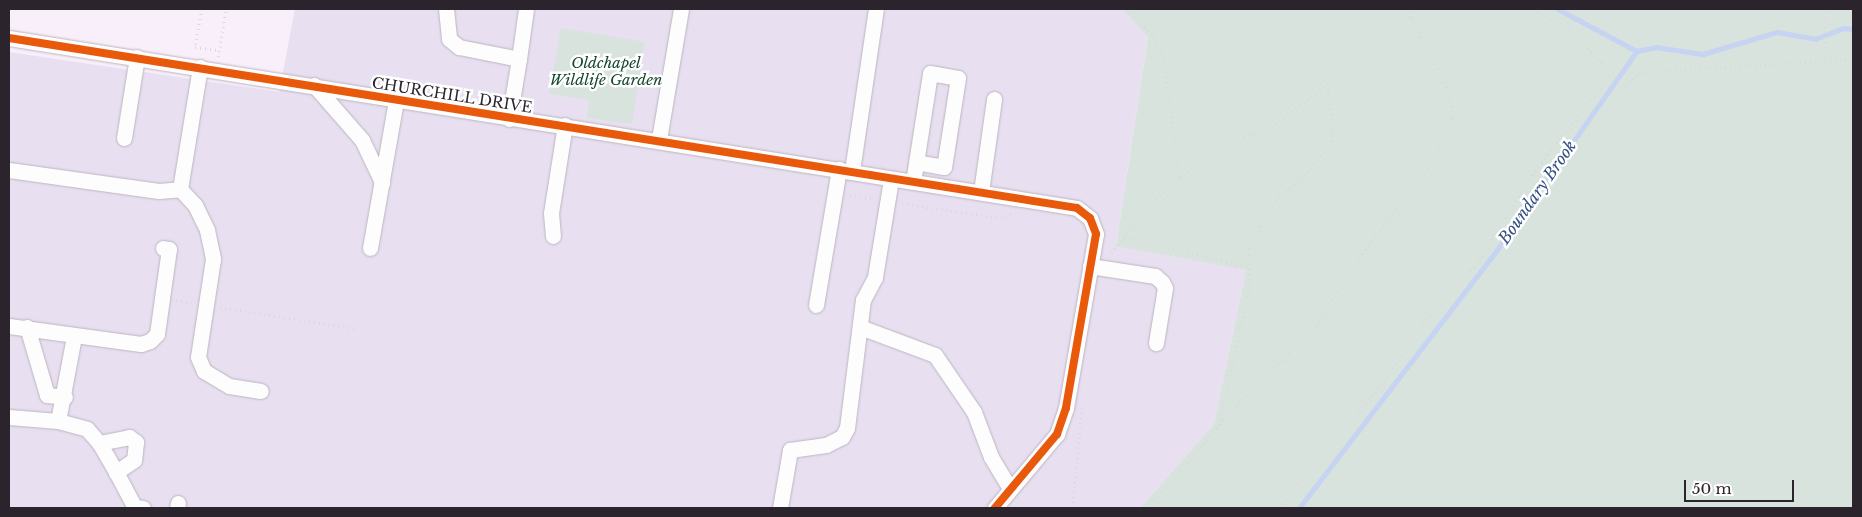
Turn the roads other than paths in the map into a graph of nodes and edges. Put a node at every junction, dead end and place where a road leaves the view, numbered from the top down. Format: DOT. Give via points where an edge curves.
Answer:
graph roads {
  1 [pos="446,9"];
  2 [pos="526,9"];
  3 [pos="681,9"];
  4 [pos="876,9"];
  5 [pos="9,38"];
  6 [pos="136,57"];
  7 [pos="519,59"];
  8 [pos="200,67"];
  9 [pos="314,86"];
  10 [pos="994,99"];
  11 [pos="396,101"];
  12 [pos="503,122"];
  13 [pos="565,125"];
  14 [pos="124,138"];
  15 [pos="658,139"];
  16 [pos="916,162"];
  17 [pos="9,170"];
  18 [pos="846,170"];
  19 [pos="892,178"];
  20 [pos="382,182"];
  21 [pos="913,182"];
  22 [pos="180,189"];
  23 [pos="981,192"];
  24 [pos="553,236"];
  25 [pos="162,248"];
  26 [pos="370,248"];
  27 [pos="1090,266"];
  28 [pos="816,305"];
  29 [pos="9,326"];
  30 [pos="26,327"];
  31 [pos="860,327"];
  32 [pos="74,336"];
  33 [pos="1156,343"];
  34 [pos="261,391"];
  35 [pos="65,397"];
  36 [pos="9,417"];
  37 [pos="58,421"];
  38 [pos="99,443"];
  39 [pos="116,472"];
  40 [pos="1009,488"];
  41 [pos="142,508"];
  42 [pos="780,508"];
  43 [pos="994,508"];
  1 -- 7 [label="street" via="449,39 458,47"];
  2 -- 7 [label="street"];
  3 -- 15 [label="street"];
  4 -- 18 [label="street"];
  5 -- 6 [label="street, CHURCHILL DRIVE"];
  6 -- 8 [label="street, CHURCHILL DRIVE"];
  6 -- 14 [label="street"];
  7 -- 12 [label="street"];
  8 -- 9 [label="street, CHURCHILL DRIVE"];
  8 -- 22 [label="street"];
  9 -- 11 [label="street, CHURCHILL DRIVE"];
  9 -- 20 [label="street" via="362,140"];
  10 -- 23 [label="street"];
  11 -- 12 [label="street, CHURCHILL DRIVE" via="450,117"];
  11 -- 20 [label="street"];
  12 -- 13 [label="street, CHURCHILL DRIVE"];
  13 -- 15 [label="street, CHURCHILL DRIVE"];
  13 -- 24 [label="street" via="551,213"];
  15 -- 18 [label="street, CHURCHILL DRIVE"];
  16 -- 16 [label="street" via="930,74 958,78 944,167"];
  16 -- 21 [label="street"];
  17 -- 22 [label="street" via="159,191"];
  18 -- 19 [label="street, CHURCHILL DRIVE"];
  18 -- 28 [label="street" via="837,185"];
  19 -- 21 [label="street, CHURCHILL DRIVE"];
  19 -- 31 [label="street" via="875,277 863,300"];
  20 -- 26 [label="street"];
  21 -- 23 [label="street, CHURCHILL DRIVE"];
  22 -- 34 [label="street" via="195,205 207,230 213,259 198,357 204,371 229,386"];
  23 -- 27 [label="street, CHURCHILL DRIVE" via="1077,208 1090,218 1096,234"];
  25 -- 32 [label="street" via="169,249 157,334 141,344"];
  27 -- 33 [label="street" via="1155,276 1162,282 1165,288"];
  27 -- 40 [label="street, CHURCHILL DRIVE" via="1063,417 1047,446"];
  29 -- 30 [label="street"];
  30 -- 32 [label="street"];
  30 -- 35 [label="street" via="47,395"];
  31 -- 40 [label="street" via="935,355 974,412 991,458"];
  31 -- 42 [label="street" via="847,428 842,437 826,445 790,450"];
  32 -- 35 [label="street"];
  35 -- 37 [label="street"];
  36 -- 37 [label="street"];
  37 -- 38 [label="street" via="88,429"];
  38 -- 39 [label="street"];
  38 -- 39 [label="street" via="118,436 136,442 134,460"];
  39 -- 41 [label="street" via="135,507"];
  40 -- 43 [label="street, CHURCHILL DRIVE"];
}
